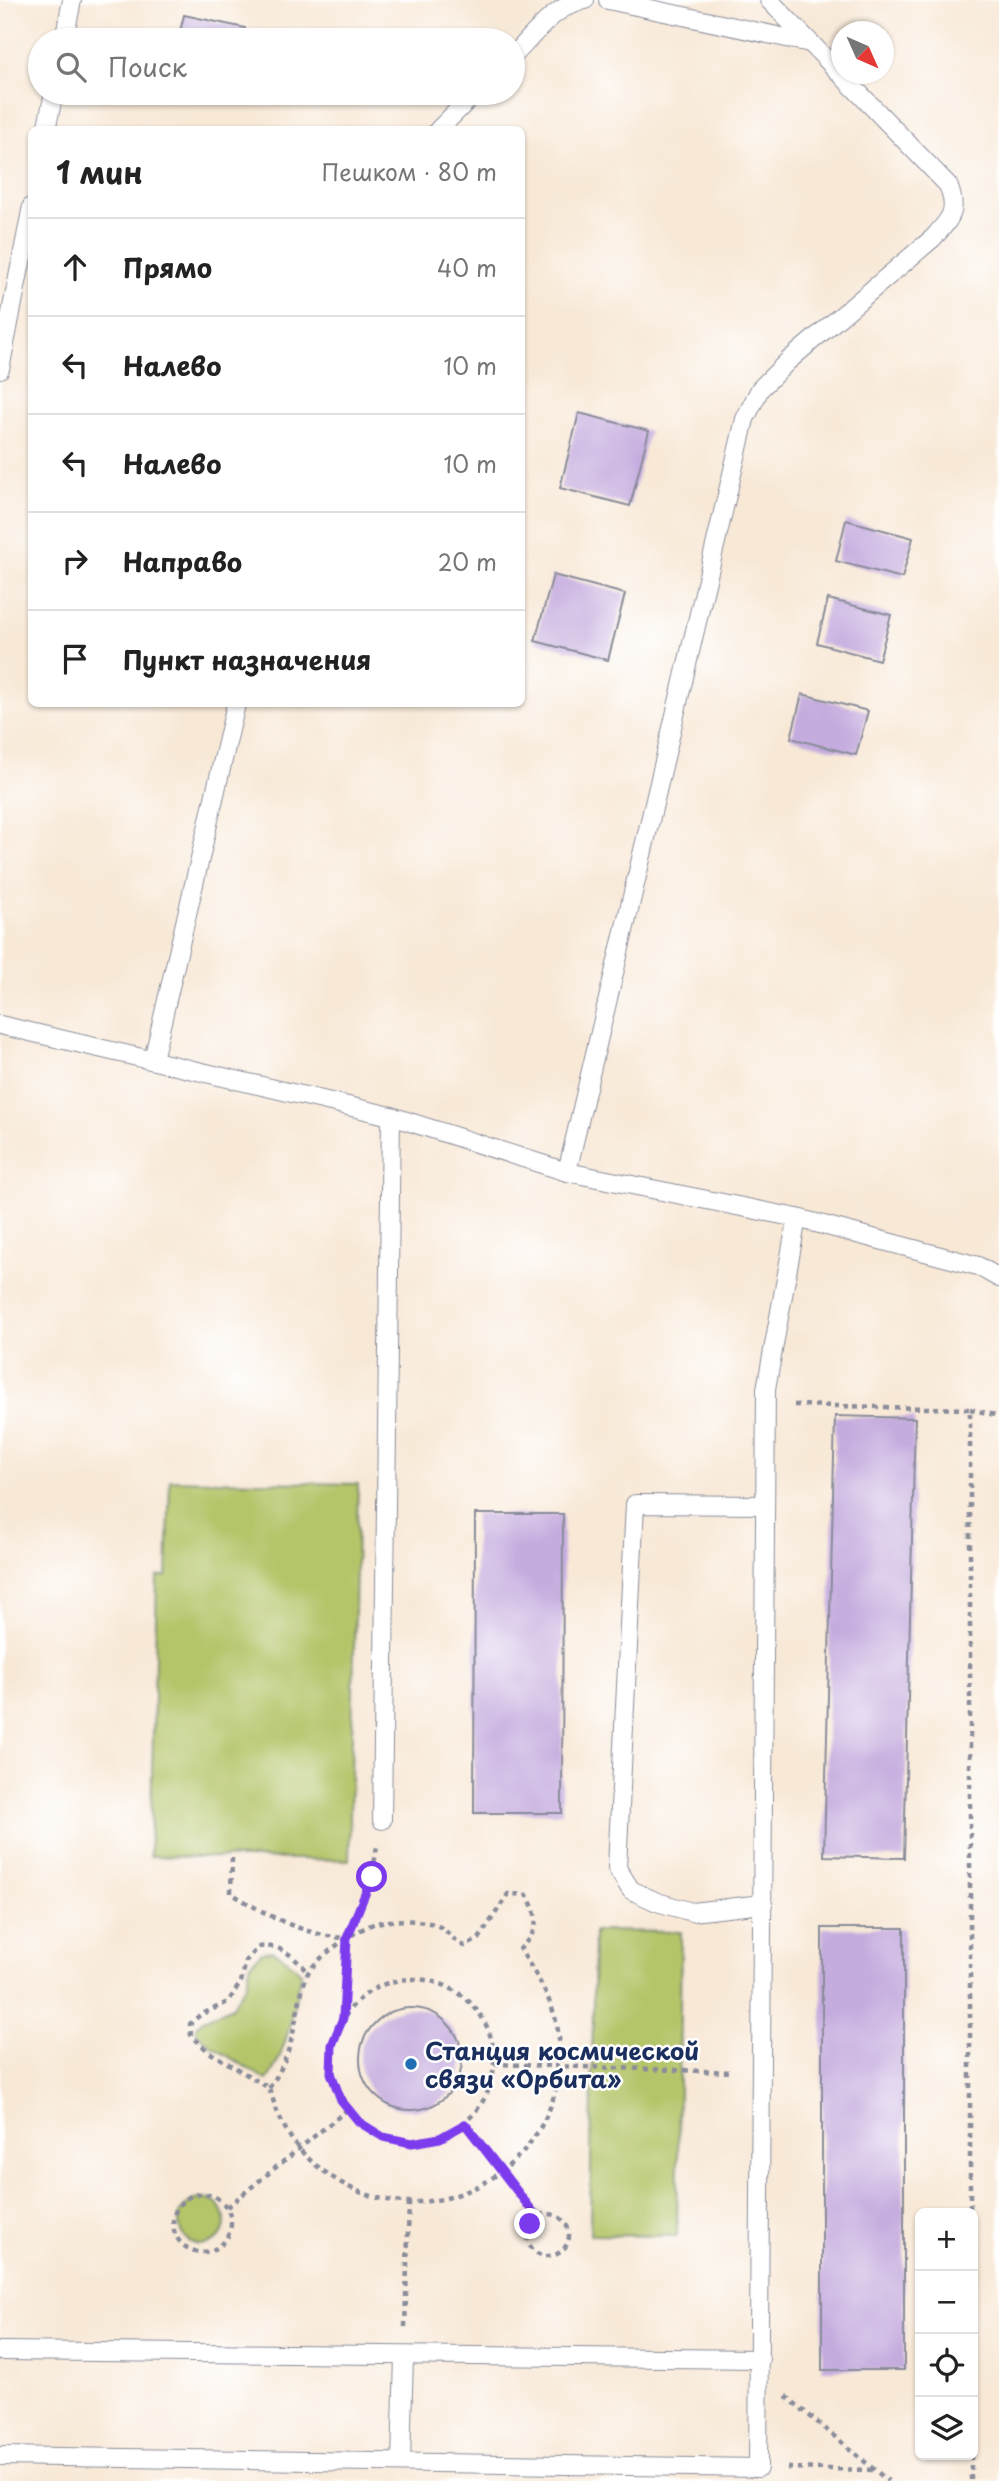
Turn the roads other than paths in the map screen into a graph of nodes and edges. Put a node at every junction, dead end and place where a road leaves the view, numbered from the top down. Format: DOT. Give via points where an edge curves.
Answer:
graph roads {
  1 [pos="72,0"];
  2 [pos="585,0"];
  3 [pos="608,0"];
  4 [pos="769,0"];
  5 [pos="66,28"];
  6 [pos="810,43"];
  7 [pos="525,44"];
  8 [pos="51,105"];
  9 [pos="463,105"];
  10 [pos="47,126"];
  11 [pos="442,126"];
  12 [pos="28,226"];
  13 [pos="0,369"];
  14 [pos="235,707"];
  15 [pos="0,1024"];
  16 [pos="153,1060"];
  17 [pos="390,1116"];
  18 [pos="568,1172"];
  19 [pos="797,1218"];
  20 [pos="999,1278"];
  21 [pos="765,1505"];
  22 [pos="382,1820"];
  23 [pos="763,1904"];
  24 [pos="0,2351"];
  25 [pos="404,2356"];
  26 [pos="760,2367"];
  27 [pos="0,2456"];
  28 [pos="401,2462"];
  1 -- 5 [label="lane"];
  2 -- 7 [label="lane" via="556,13"];
  3 -- 6 [label="lane"];
  4 -- 6 [label="lane"];
  6 -- 18 [label="lane" via="948,185 954,201 951,218 933,239 788,361 760,389 745,419"];
  8 -- 10 [label="lane"];
  9 -- 11 [label="lane"];
  12 -- 13 [label="lane"];
  14 -- 16 [label="lane"];
  15 -- 16 [label="lane"];
  16 -- 17 [label="lane"];
  17 -- 18 [label="lane"];
  17 -- 22 [label="lane"];
  18 -- 19 [label="lane"];
  19 -- 20 [label="lane" via="978,1266"];
  19 -- 21 [label="lane" via="766,1389"];
  21 -- 23 [label="lane"];
  21 -- 23 [label="lane" via="635,1504 617,1868 631,1890 692,1912"];
  23 -- 26 [label="lane"];
  24 -- 25 [label="lane"];
  25 -- 26 [label="lane"];
  25 -- 28 [label="lane"];
  26 -- 28 [label="lane" via="758,2468"];
  27 -- 28 [label="lane"];
}
